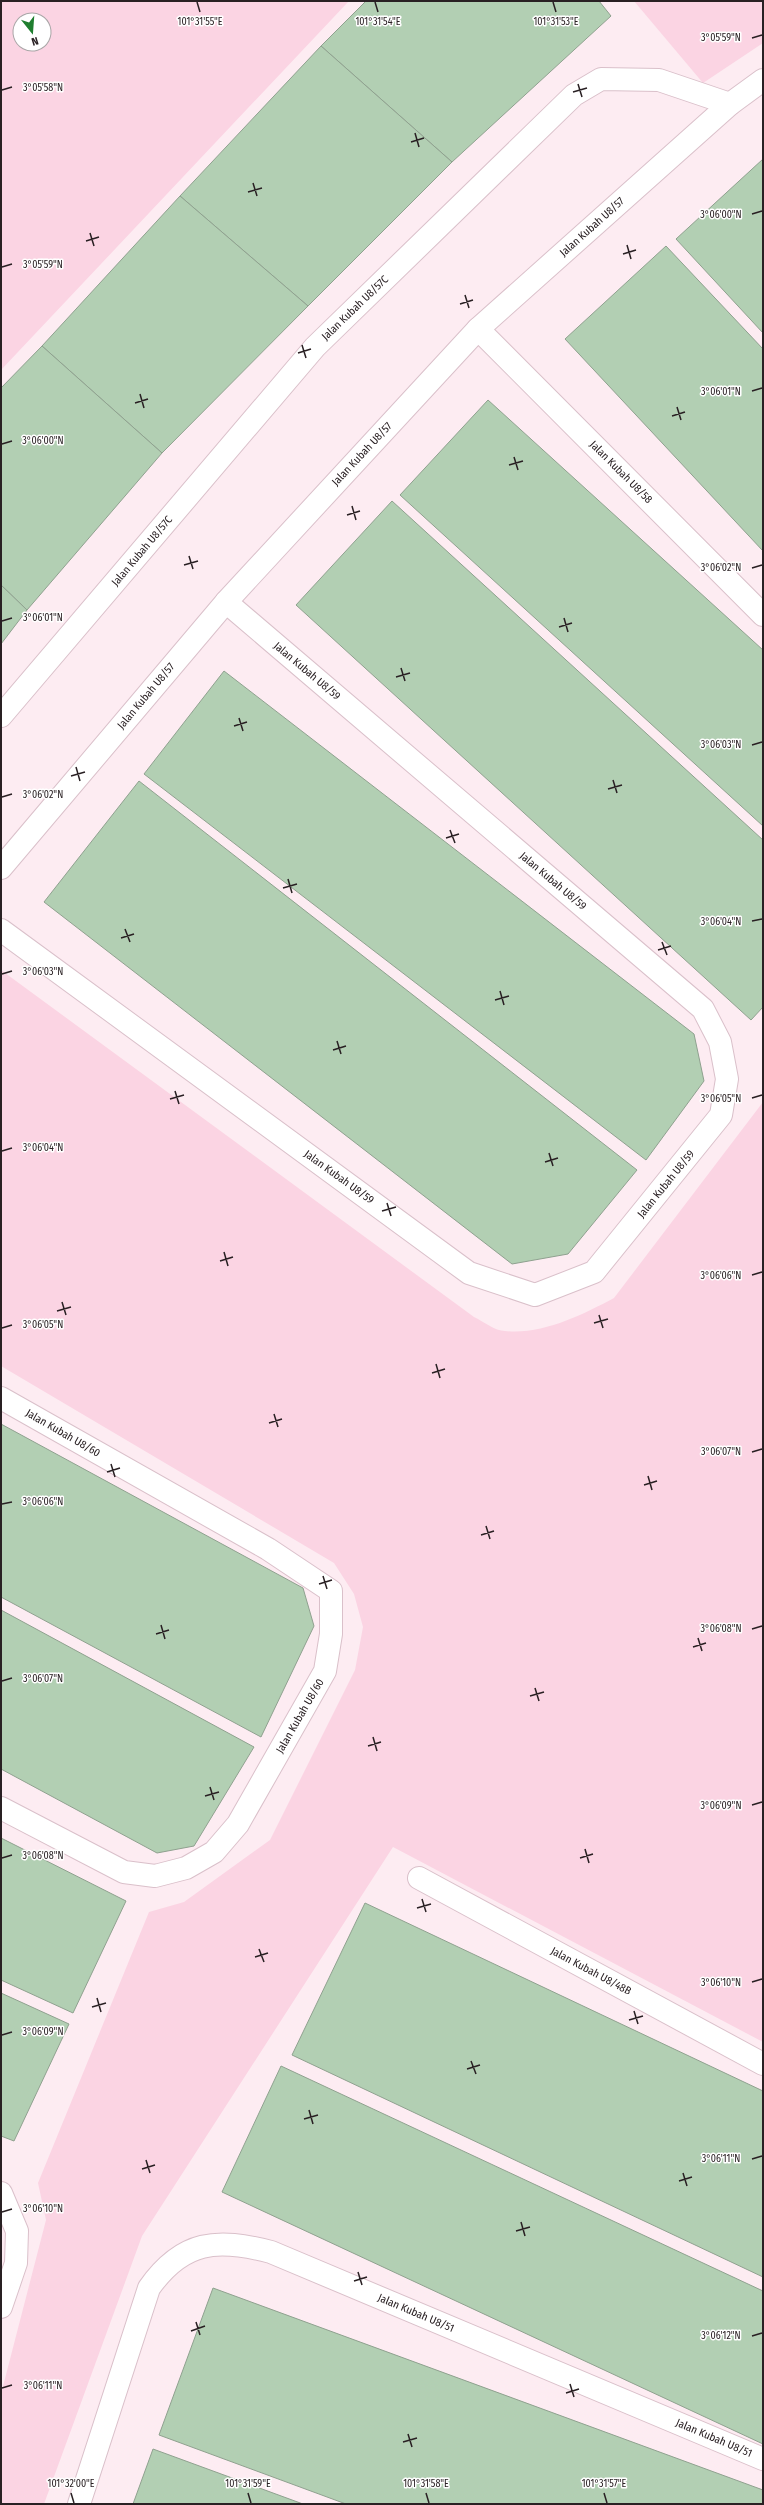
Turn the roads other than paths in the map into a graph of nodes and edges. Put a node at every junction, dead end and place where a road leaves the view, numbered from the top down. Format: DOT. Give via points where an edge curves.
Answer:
graph roads {
  1 [pos="763,80"];
  2 [pos="730,104"];
  3 [pos="478,329"];
  4 [pos="226,602"];
  5 [pos="763,615"];
  6 [pos="1,716"];
  7 [pos="4,856"];
  8 [pos="1,930"];
  9 [pos="1,1398"];
  10 [pos="1,1808"];
  11 [pos="419,1878"];
  12 [pos="763,2064"];
  13 [pos="1,2193"];
  14 [pos="1,2307"];
  15 [pos="763,2459"];
  16 [pos="79,2504"];
  1 -- 2 [label="street, Jalan Kubah U8/57"];
  2 -- 3 [label="street, Jalan Kubah U8/57"];
  2 -- 6 [label="street, Jalan Kubah U8/57C" via="659,80 601,79 574,95 315,348"];
  3 -- 4 [label="street, Jalan Kubah U8/57"];
  3 -- 5 [label="street, Jalan Kubah U8/58"];
  4 -- 7 [label="street, Jalan Kubah U8/57"];
  4 -- 8 [label="street, Jalan Kubah U8/59" via="702,1009 720,1042 726,1079 721,1115 594,1272 535,1294 469,1273"];
  9 -- 10 [label="street, Jalan Kubah U8/60" via="268,1549 331,1591 331,1634 326,1671 238,1824 214,1852 186,1868 155,1876 124,1872"];
  11 -- 12 [label="street, Jalan Kubah U8/48B"];
  13 -- 14 [label="street" via="17,2231 16,2263"];
  15 -- 16 [label="street, Jalan Kubah U8/51" via="271,2252 239,2244 211,2245 185,2253 162,2269 149,2288"];
}
